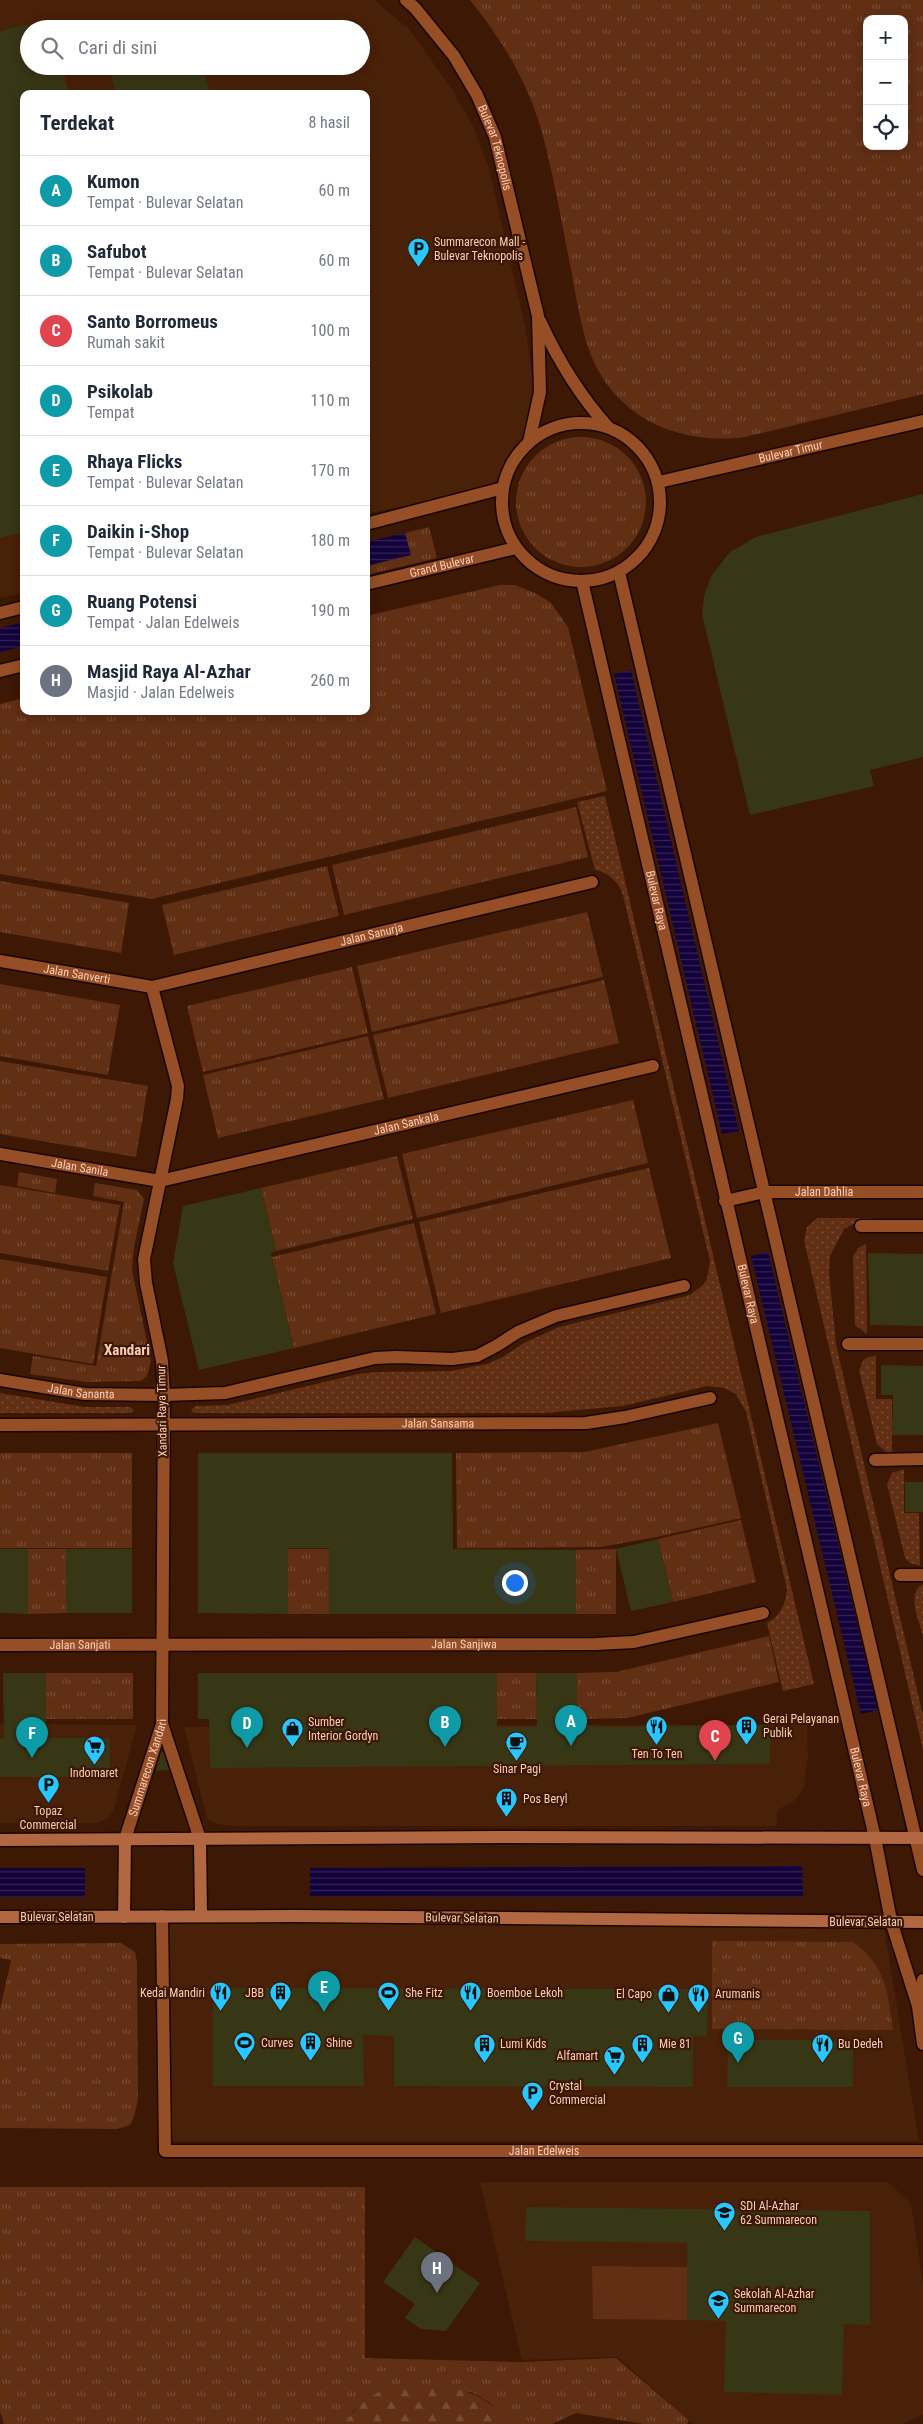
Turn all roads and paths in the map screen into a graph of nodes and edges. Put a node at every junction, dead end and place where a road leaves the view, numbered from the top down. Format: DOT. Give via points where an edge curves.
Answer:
graph roads {
  1 [pos="406,0"];
  2 [pos="538,316"];
  3 [pos="923,421"];
  4 [pos="608,427"];
  5 [pos="529,442"];
  6 [pos="658,482"];
  7 [pos="502,488"];
  8 [pos="370,523"];
  9 [pos="516,548"];
  10 [pos="619,572"];
  11 [pos="582,581"];
  12 [pos="370,583"];
  13 [pos="20,608"];
  14 [pos="0,613"];
  15 [pos="20,666"];
  16 [pos="0,671"];
  17 [pos="592,882"];
  18 [pos="0,961"];
  19 [pos="152,987"];
  20 [pos="653,1066"];
  21 [pos="0,1154"];
  22 [pos="160,1180"];
  23 [pos="765,1192"];
  24 [pos="923,1192"];
  25 [pos="726,1201"];
  26 [pos="861,1226"];
  27 [pos="923,1226"];
  28 [pos="684,1286"];
  29 [pos="848,1344"];
  30 [pos="923,1344"];
  31 [pos="0,1380"];
  32 [pos="164,1395"];
  33 [pos="710,1398"];
  34 [pos="0,1425"];
  35 [pos="163,1426"];
  36 [pos="923,1459"];
  37 [pos="875,1460"];
  38 [pos="900,1575"];
  39 [pos="923,1575"];
  40 [pos="763,1613"];
  41 [pos="161,1645"];
  42 [pos="0,1646"];
  43 [pos="162,1724"];
  44 [pos="875,1838"];
  45 [pos="920,1838"];
  46 [pos="125,1839"];
  47 [pos="200,1839"];
  48 [pos="0,1840"];
  49 [pos="923,1870"];
  50 [pos="162,1916"];
  51 [pos="201,1916"];
  52 [pos="0,1917"];
  53 [pos="124,1917"];
  54 [pos="891,1922"];
  55 [pos="923,1922"];
  56 [pos="923,1980"];
  57 [pos="918,2006"];
  58 [pos="923,2044"];
  59 [pos="923,2151"];
  1 -- 2 [label="street, Bulevar Teknopolis" via="454,56 495,137"];
  2 -- 4 [label="street, Bulevar Teknopolis" via="577,390"];
  2 -- 5 [label="street, Bulevar Teknopolis" via="540,392"];
  3 -- 6 [label="street, Bulevar Timur"];
  4 -- 5 [label="street" via="566,424 547,430"];
  4 -- 6 [label="street" via="631,440 648,459"];
  5 -- 7 [label="street" via="512,463"];
  6 -- 10 [label="street" via="661,508 654,534 640,556"];
  7 -- 8 [label="street"];
  7 -- 9 [label="street" via="505,522"];
  9 -- 11 [label="street" via="534,566 557,577"];
  9 -- 12 [label="street, Grand Bulevar"];
  10 -- 11 [label="street" via="601,579"];
  10 -- 23 [label="street"];
  11 -- 25 [label="street, Bulevar Raya"];
  13 -- 14 [label="street"];
  15 -- 16 [label="street"];
  17 -- 19 [label="street, Jalan Sanurja"];
  18 -- 19 [label="street, Jalan Sanverti"];
  19 -- 22 [label="street, Xandari Raya Timur" via="178,1086"];
  20 -- 22 [label="street, Jalan Sankala"];
  21 -- 22 [label="street, Jalan Sanila"];
  22 -- 32 [label="street, Xandari Raya Timur" via="144,1259 162,1361"];
  23 -- 24 [label="street, Jalan Dahlia"];
  23 -- 25 [label="street, Jalan Dahlia"];
  23 -- 45 [label="street"];
  25 -- 44 [label="street, Bulevar Raya"];
  26 -- 27 [label="street"];
  28 -- 32 [label="street" via="556,1316 518,1332 477,1356 452,1359 376,1358 225,1393"];
  29 -- 30 [label="street"];
  31 -- 32 [label="street, Jalan Sananta" via="84,1394"];
  32 -- 35 [label="street, Xandari Raya Timur"];
  33 -- 35 [label="street, Jalan Sansama" via="625,1417 586,1422"];
  34 -- 35 [label="street"];
  35 -- 41 [label="street, Xandari Raya Timur"];
  36 -- 37 [label="street"];
  38 -- 39 [label="street"];
  40 -- 41 [label="street, Jalan Sanjiwa" via="634,1642"];
  41 -- 42 [label="street, Jalan Sanjati"];
  41 -- 43 [label="street, Xandari Raya Timur"];
  43 -- 46 [label="street, Summarecon Xandari"];
  43 -- 47 [label="street, Summarecon Xandari"];
  44 -- 45 [label="main road"];
  44 -- 47 [label="main road"];
  44 -- 54 [label="street, Bulevar Raya"];
  45 -- 49 [label="street"];
  46 -- 47 [label="main road"];
  46 -- 48 [label="main road"];
  46 -- 53 [label="main road"];
  47 -- 51 [label="main road"];
  50 -- 51 [label="main road, Bulevar Selatan"];
  50 -- 53 [label="main road, Bulevar Selatan"];
  50 -- 59 [label="street, Jalan Edelweis" via="165,2151"];
  51 -- 54 [label="main road, Bulevar Selatan"];
  52 -- 53 [label="main road, Bulevar Selatan"];
  54 -- 55 [label="main road, Bulevar Selatan"];
  54 -- 57 [label="street, Bulevar Raya"];
  56 -- 57 [label="street, Bulevar Raya"];
  57 -- 58 [label="street, Bulevar Raya"];
}
